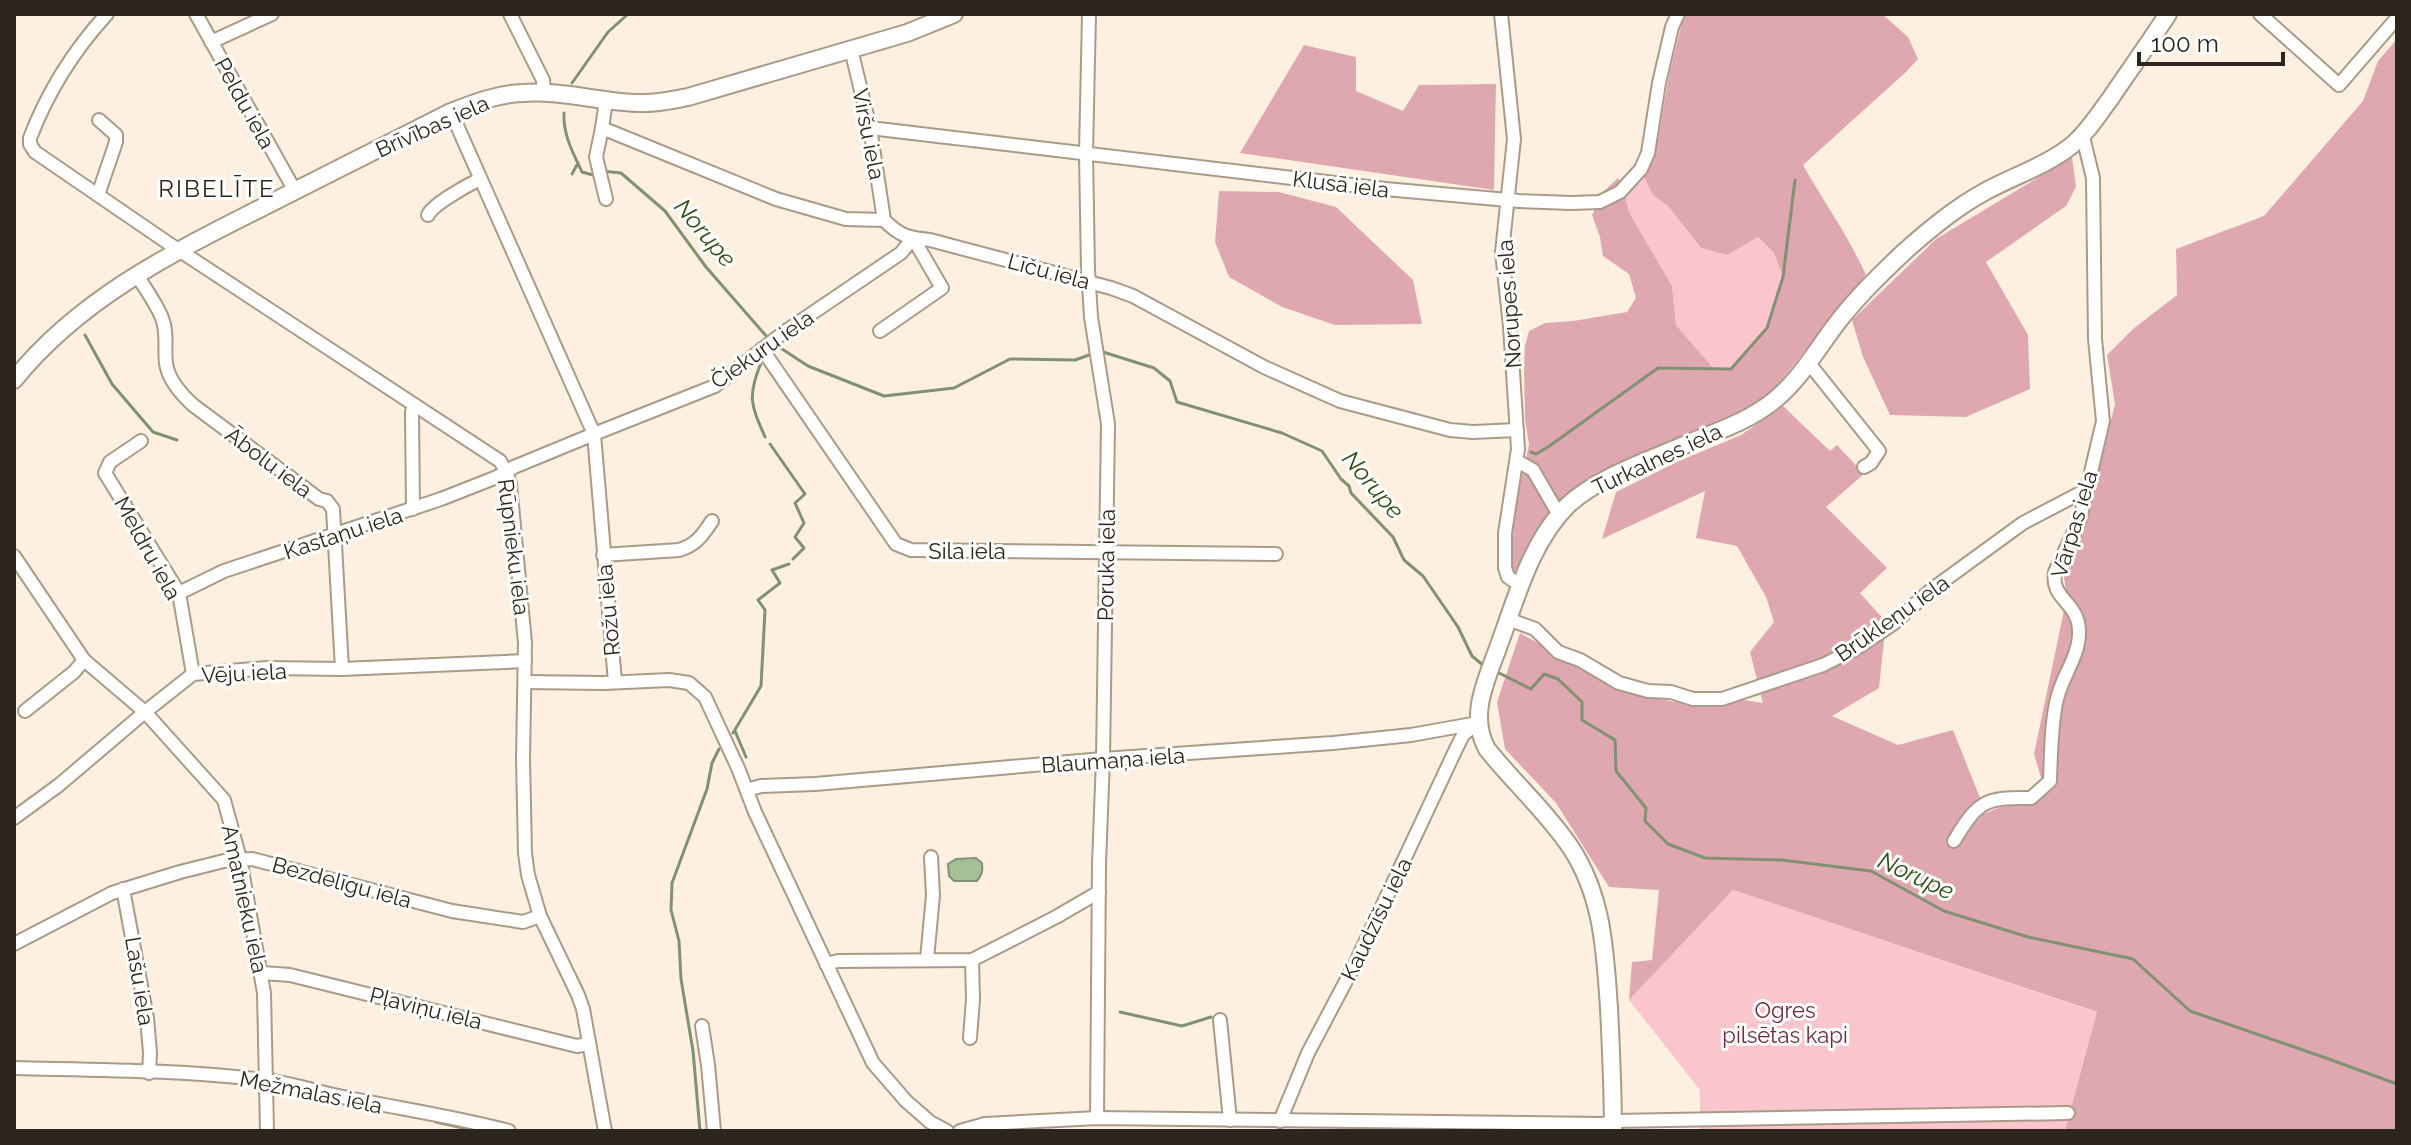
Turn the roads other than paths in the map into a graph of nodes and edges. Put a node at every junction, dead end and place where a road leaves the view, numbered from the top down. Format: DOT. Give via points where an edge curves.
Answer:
graph roads {
  1 [pos="107,14"];
  2 [pos="196,14"];
  3 [pos="272,14"];
  4 [pos="510,14"];
  5 [pos="954,14"];
  6 [pos="1089,14"];
  7 [pos="1501,14"];
  8 [pos="1678,14"];
  9 [pos="2168,14"];
  10 [pos="2260,14"];
  11 [pos="2397,18"];
  12 [pos="211,42"];
  13 [pos="851,49"];
  14 [pos="544,93"];
  15 [pos="606,101"];
  16 [pos="451,112"];
  17 [pos="99,120"];
  18 [pos="602,128"];
  19 [pos="870,128"];
  20 [pos="2081,136"];
  21 [pos="1086,153"];
  22 [pos="480,179"];
  23 [pos="295,191"];
  24 [pos="98,195"];
  25 [pos="606,199"];
  26 [pos="1508,200"];
  27 [pos="428,215"];
  28 [pos="884,220"];
  29 [pos="913,238"];
  30 [pos="179,250"];
  31 [pos="136,274"];
  32 [pos="1089,281"];
  33 [pos="880,331"];
  34 [pos="762,349"];
  35 [pos="1808,362"];
  36 [pos="14,380"];
  37 [pos="414,405"];
  38 [pos="1517,430"];
  39 [pos="594,434"];
  40 [pos="141,441"];
  41 [pos="1517,461"];
  42 [pos="1864,467"];
  43 [pos="506,471"];
  44 [pos="2086,490"];
  45 [pos="413,509"];
  46 [pos="1559,515"];
  47 [pos="712,521"];
  48 [pos="334,535"];
  49 [pos="1107,551"];
  50 [pos="1276,554"];
  51 [pos="603,555"];
  52 [pos="14,556"];
  53 [pos="1521,586"];
  54 [pos="179,593"];
  55 [pos="1508,619"];
  56 [pos="84,660"];
  57 [pos="525,661"];
  58 [pos="342,669"];
  59 [pos="193,674"];
  60 [pos="525,682"];
  61 [pos="615,682"];
  62 [pos="25,711"];
  63 [pos="145,712"];
  64 [pos="1478,723"];
  65 [pos="1103,759"];
  66 [pos="747,790"];
  67 [pos="16,814"];
  68 [pos="1954,841"];
  69 [pos="931,857"];
  70 [pos="240,859"];
  71 [pos="123,889"];
  72 [pos="1099,892"];
  73 [pos="540,916"];
  74 [pos="14,944"];
  75 [pos="927,959"];
  76 [pos="972,960"];
  77 [pos="826,964"];
  78 [pos="262,973"];
  79 [pos="1220,1020"];
  80 [pos="702,1026"];
  81 [pos="970,1038"];
  82 [pos="589,1044"];
  83 [pos="14,1068"];
  84 [pos="149,1073"];
  85 [pos="267,1080"];
  86 [pos="2068,1113"];
  87 [pos="1097,1118"];
  88 [pos="1230,1120"];
  89 [pos="1280,1121"];
  90 [pos="1613,1126"];
  91 [pos="267,1131"];
  92 [pos="509,1131"];
  93 [pos="605,1131"];
  94 [pos="714,1131"];
  95 [pos="947,1131"];
  96 [pos="960,1131"];
  1 -- 24 [label="street, Rūpnieku iela" via="74,53 30,138 35,152"];
  2 -- 12 [label="street, Peldu iela"];
  3 -- 12 [label="street"];
  4 -- 14 [label="street" via="543,80"];
  5 -- 13 [label="main road, Brīvības iela"];
  6 -- 21 [label="street, Poruka iela"];
  7 -- 26 [label="street, Norupes iela" via="1514,139"];
  8 -- 26 [label="street, Klusā iela" via="1659,83 1648,153 1630,182 1600,202"];
  9 -- 20 [label="main road, Turkalnes iela"];
  10 -- 11 [label="street" via="2339,85"];
  12 -- 23 [label="street, Peldu iela"];
  13 -- 15 [label="main road, Brīvības iela" via="688,97"];
  13 -- 19 [label="street, Viršu iela"];
  14 -- 15 [label="main road, Brīvības iela"];
  14 -- 16 [label="main road, Brīvības iela" via="508,94"];
  15 -- 18 [label="street"];
  16 -- 22 [label="street, Rožu iela"];
  16 -- 23 [label="main road, Brīvības iela"];
  17 -- 24 [label="street" via="116,135 116,142"];
  18 -- 25 [label="street" via="596,157"];
  18 -- 28 [label="street, Līču iela" via="776,199 846,219"];
  19 -- 21 [label="street, Klusā iela"];
  19 -- 28 [label="street, Viršu iela"];
  20 -- 35 [label="main road, Turkalnes iela" via="1942,219 1880,275"];
  20 -- 44 [label="street, Vārpas iela" via="2093,178 2095,349 2103,421"];
  21 -- 26 [label="street, Klusā iela"];
  21 -- 32 [label="street, Poruka iela"];
  22 -- 27 [label="street" via="432,207"];
  22 -- 39 [label="street, Rožu iela"];
  23 -- 30 [label="main road, Brīvības iela"];
  24 -- 30 [label="street, Rūpnieku iela"];
  26 -- 38 [label="street, Norupes iela" via="1502,252"];
  28 -- 29 [label="street, Līču iela" via="898,234"];
  29 -- 32 [label="street, Līču iela"];
  29 -- 33 [label="street" via="942,288"];
  29 -- 34 [label="street, Čiekuru iela" via="901,253"];
  30 -- 31 [label="main road, Brīvības iela"];
  30 -- 37 [label="street, Rūpnieku iela"];
  31 -- 36 [label="main road, Brīvības iela" via="70,322"];
  31 -- 48 [label="street, Ābolu iela" via="162,317 168,372 181,394 331,504"];
  32 -- 38 [label="street, Līču iela" via="1133,296 1264,367 1340,401 1450,430"];
  32 -- 49 [label="street, Poruka iela" via="1108,424"];
  34 -- 39 [label="street, Čiekuru iela" via="715,386"];
  34 -- 49 [label="street, Sila iela" via="896,544 911,550"];
  35 -- 42 [label="street" via="1879,451"];
  35 -- 46 [label="main road, Turkalnes iela" via="1767,407 1596,486"];
  37 -- 43 [label="street, Rūpnieku iela" via="500,461"];
  37 -- 45 [label="street"];
  38 -- 41 [label="street, Norupes iela"];
  39 -- 43 [label="street, Čiekuru iela"];
  39 -- 51 [label="street, Rožu iela"];
  40 -- 54 [label="street, Meldru iela" via="110,462 105,473"];
  41 -- 46 [label="street" via="1533,470"];
  41 -- 53 [label="street, Norupes iela" via="1508,502 1505,568"];
  43 -- 45 [label="street, Kastaņu iela"];
  43 -- 57 [label="street, Rūpnieku iela"];
  44 -- 55 [label="street, Brūkleņu iela" via="2023,523 1857,648 1722,699 1693,699 1619,683 1558,652 1535,629"];
  44 -- 68 [label="street, Vārpas iela" via="2080,519 2054,580 2077,613 2079,635 2057,698 2050,781 2031,798 1986,802 1969,816"];
  45 -- 48 [label="street, Kastaņu iela"];
  46 -- 53 [label="main road, Turkalnes iela"];
  47 -- 51 [label="street" via="699,540 679,550"];
  48 -- 54 [label="street, Kastaņu iela" via="224,571"];
  48 -- 58 [label="street, Ābolu iela"];
  49 -- 50 [label="street, Sila iela"];
  49 -- 65 [label="street, Poruka iela"];
  51 -- 61 [label="street, Rožu iela"];
  52 -- 56 [label="street, Amatnieku iela"];
  53 -- 55 [label="main road, Turkalnes iela"];
  54 -- 59 [label="street, Meldru iela"];
  55 -- 64 [label="main road, Turkalnes iela" via="1480,700"];
  56 -- 62 [label="street"];
  56 -- 63 [label="street, Amatnieku iela"];
  57 -- 58 [label="street, Vēju iela"];
  57 -- 60 [label="street, Rūpnieku iela"];
  58 -- 59 [label="street, Vēju iela"];
  59 -- 63 [label="street, Vēju iela"];
  60 -- 61 [label="street"];
  60 -- 73 [label="street, Rūpnieku iela" via="525,853"];
  61 -- 66 [label="street, Rožu iela" via="669,680 698,690 710,705"];
  63 -- 67 [label="street, Vēju iela"];
  63 -- 70 [label="street, Amatnieku iela" via="224,800"];
  64 -- 65 [label="street, Blaumaņa iela" via="1333,743"];
  64 -- 89 [label="street, Kaudzīšu iela" via="1456,749"];
  64 -- 90 [label="main road" via="1487,749 1572,849 1596,902 1605,947"];
  65 -- 66 [label="street, Blaumaņa iela"];
  65 -- 72 [label="street, Poruka iela"];
  66 -- 77 [label="street, Rožu iela"];
  69 -- 75 [label="street"];
  70 -- 71 [label="street, Bezdelīgu iela"];
  70 -- 73 [label="street, Bezdelīgu iela" via="452,911 515,922"];
  70 -- 78 [label="street, Amatnieku iela"];
  71 -- 74 [label="street, Bezdelīgu iela"];
  71 -- 84 [label="street, Lašu iela" via="147,1018"];
  72 -- 76 [label="street"];
  72 -- 87 [label="street, Poruka iela"];
  73 -- 82 [label="street, Rūpnieku iela" via="578,995"];
  75 -- 76 [label="street"];
  75 -- 77 [label="street"];
  76 -- 81 [label="street"];
  77 -- 95 [label="street, Rožu iela" via="873,1063 906,1101"];
  78 -- 82 [label="street, Pļaviņu iela" via="290,975 577,1046"];
  78 -- 85 [label="street, Amatnieku iela"];
  79 -- 88 [label="street"];
  80 -- 94 [label="street"];
  82 -- 93 [label="street, Rūpnieku iela"];
  83 -- 84 [label="street, Mežmalas iela"];
  84 -- 85 [label="street, Mežmalas iela"];
  85 -- 91 [label="street, Amatnieku iela"];
  85 -- 92 [label="street, Mežmalas iela"];
  86 -- 90 [label="street"];
  87 -- 88 [label="street"];
  87 -- 96 [label="street" via="985,1124"];
  88 -- 89 [label="street"];
  89 -- 90 [label="street"];
}
